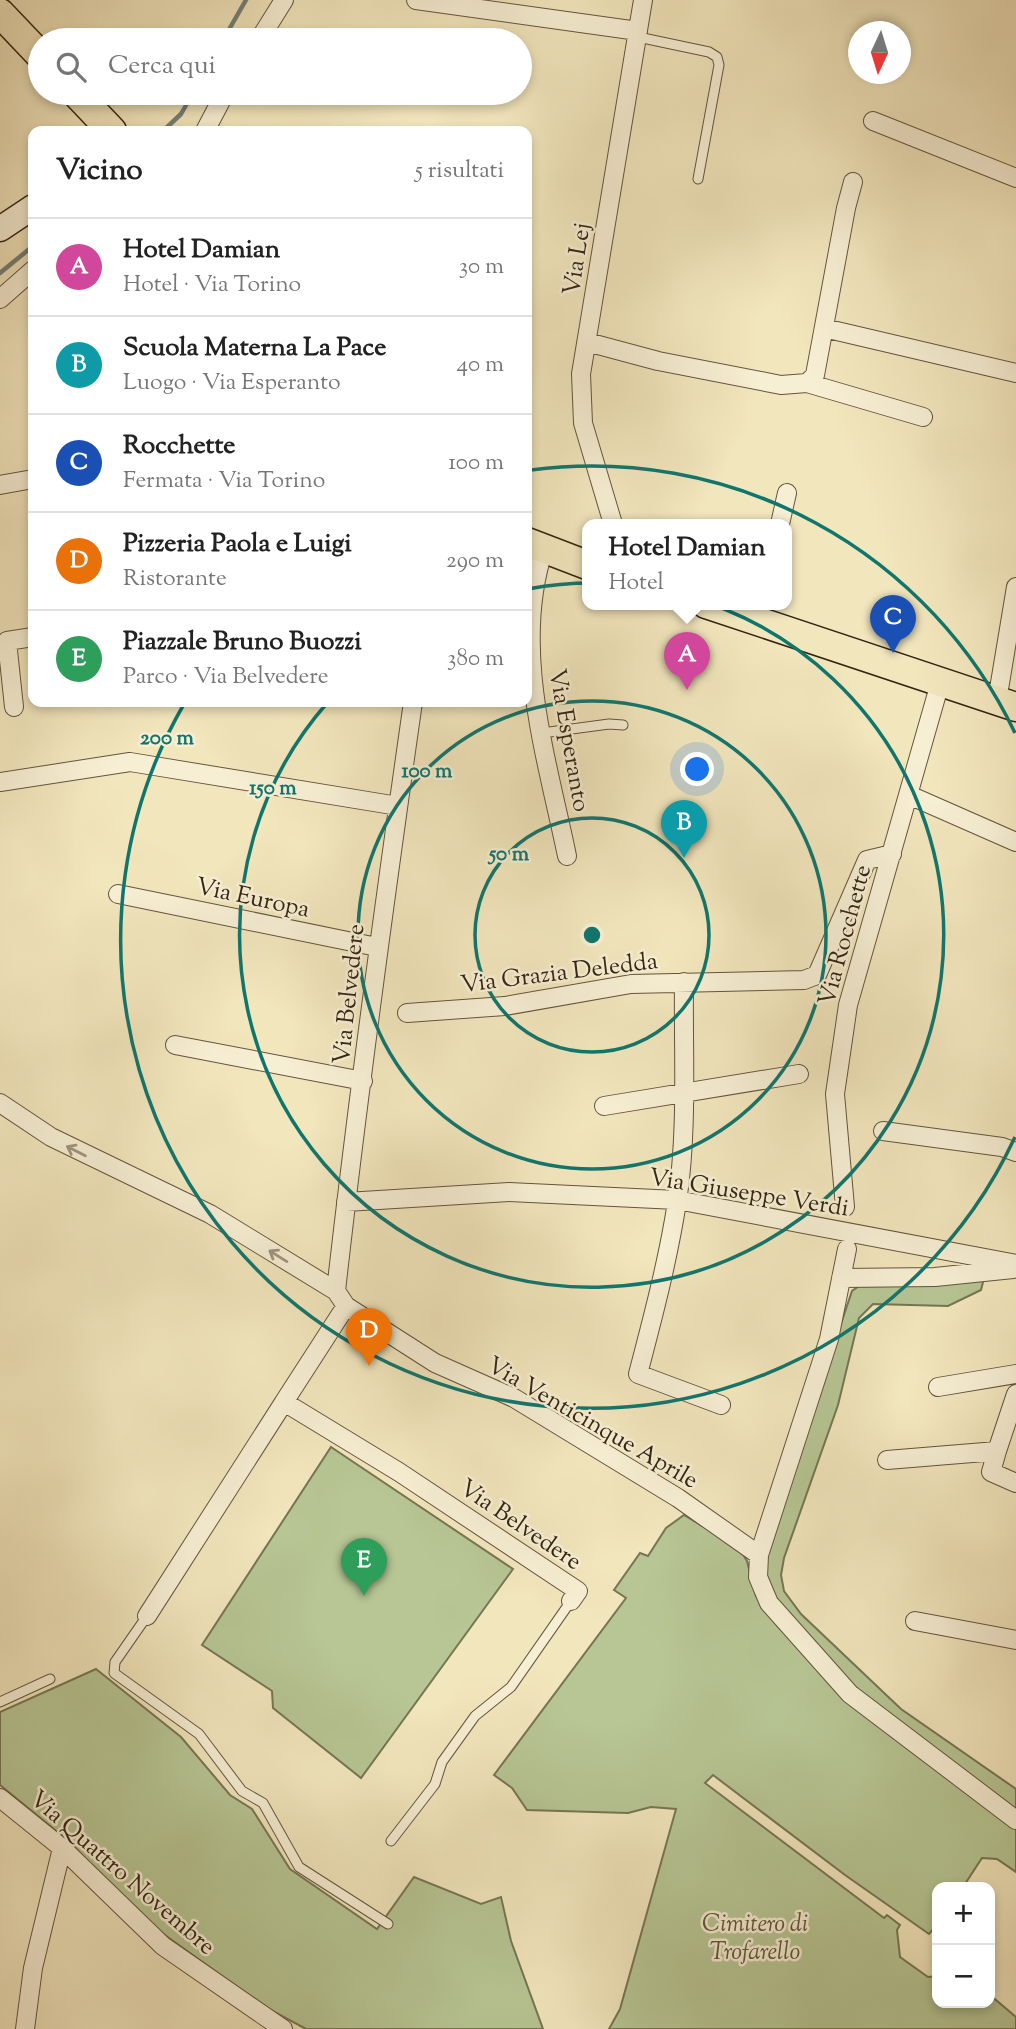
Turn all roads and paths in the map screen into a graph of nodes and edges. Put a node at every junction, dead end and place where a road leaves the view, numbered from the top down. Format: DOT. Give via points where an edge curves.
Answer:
graph roads {
  1 [pos="284,0"];
  2 [pos="416,0"];
  3 [pos="643,0"];
  4 [pos="0,13"];
  5 [pos="266,28"];
  6 [pos="638,34"];
  7 [pos="28,42"];
  8 [pos="87,105"];
  9 [pos="218,105"];
  10 [pos="873,121"];
  11 [pos="208,123"];
  12 [pos="107,126"];
  13 [pos="1016,178"];
  14 [pos="698,179"];
  15 [pos="853,182"];
  16 [pos="28,210"];
  17 [pos="0,229"];
  18 [pos="28,274"];
  19 [pos="0,299"];
  20 [pos="824,328"];
  21 [pos="587,342"];
  22 [pos="1016,373"];
  23 [pos="807,383"];
  24 [pos="923,417"];
  25 [pos="28,480"];
  26 [pos="0,485"];
  27 [pos="787,493"];
  28 [pos="612,519"];
  29 [pos="781,519"];
  30 [pos="535,546"];
  31 [pos="582,563"];
  32 [pos="1016,587"];
  33 [pos="532,604"];
  34 [pos="742,610"];
  35 [pos="760,613"];
  36 [pos="28,638"];
  37 [pos="532,663"];
  38 [pos="940,683"];
  39 [pos="1007,704"];
  40 [pos="14,707"];
  41 [pos="412,707"];
  42 [pos="624,725"];
  43 [pos="542,733"];
  44 [pos="0,782"];
  45 [pos="909,795"];
  46 [pos="398,806"];
  47 [pos="1016,842"];
  48 [pos="892,854"];
  49 [pos="566,856"];
  50 [pos="118,894"];
  51 [pos="377,947"];
  52 [pos="684,982"];
  53 [pos="407,1013"];
  54 [pos="175,1045"];
  55 [pos="799,1074"];
  56 [pos="363,1081"];
  57 [pos="684,1091"];
  58 [pos="0,1102"];
  59 [pos="604,1106"];
  60 [pos="883,1131"];
  61 [pos="1016,1152"];
  62 [pos="677,1200"];
  63 [pos="346,1202"];
  64 [pos="845,1207"];
  65 [pos="847,1249"];
  66 [pos="1016,1266"];
  67 [pos="841,1278"];
  68 [pos="341,1299"];
  69 [pos="1016,1374"];
  70 [pos="938,1387"];
  71 [pos="1016,1394"];
  72 [pos="284,1402"];
  73 [pos="721,1405"];
  74 [pos="997,1451"];
  75 [pos="887,1460"];
  76 [pos="1016,1483"];
  77 [pos="760,1555"];
  78 [pos="574,1596"];
  79 [pos="146,1616"];
  80 [pos="915,1621"];
  81 [pos="1016,1640"];
  82 [pos="50,1679"];
  83 [pos="0,1702"];
  84 [pos="0,1798"];
  85 [pos="1016,1820"];
  86 [pos="391,1841"];
  87 [pos="62,1848"];
  88 [pos="388,1924"];
  89 [pos="25,2029"];
  90 [pos="283,2029"];
  1 -- 5 [label="street"];
  2 -- 6 [label="street"];
  3 -- 6 [label="street, Via Lej"];
  4 -- 7 [label="main road"];
  6 -- 14 [label="lane" via="717,57"];
  6 -- 21 [label="street, Via Lej"];
  8 -- 12 [label="main road"];
  9 -- 11 [label="street"];
  10 -- 13 [label="street"];
  15 -- 20 [label="street"];
  16 -- 17 [label="street"];
  18 -- 19 [label="street"];
  20 -- 22 [label="street"];
  20 -- 23 [label="street" via="815,375"];
  21 -- 23 [label="street" via="781,385"];
  21 -- 28 [label="street, Via Lej" via="581,373 583,423"];
  23 -- 24 [label="street"];
  25 -- 26 [label="street"];
  27 -- 29 [label="street"];
  30 -- 31 [label="main road"];
  30 -- 33 [label="street, Via Esperanto"];
  32 -- 39 [label="street"];
  34 -- 35 [label="main road"];
  35 -- 38 [label="main road"];
  36 -- 40 [label="street" via="7,641"];
  37 -- 43 [label="street, Via Esperanto"];
  38 -- 39 [label="main road"];
  38 -- 45 [label="street, Via Rocchette"];
  41 -- 46 [label="street, Via Belvedere"];
  42 -- 43 [label="lane"];
  43 -- 49 [label="street, Via Esperanto"];
  44 -- 46 [label="street" via="130,762"];
  45 -- 47 [label="street"];
  45 -- 48 [label="street, Via Rocchette"];
  46 -- 51 [label="street, Via Belvedere"];
  48 -- 52 [label="street, Via Grazia Deledda" via="867,860 817,975 804,981"];
  48 -- 64 [label="street, Via Rocchette" via="848,1006 835,1094"];
  50 -- 51 [label="street, Via Europa"];
  51 -- 56 [label="street, Via Belvedere"];
  52 -- 53 [label="street, Via Grazia Deledda" via="632,984 505,1006"];
  52 -- 57 [label="street"];
  54 -- 56 [label="street"];
  55 -- 57 [label="street"];
  56 -- 63 [label="street, Via Belvedere"];
  57 -- 59 [label="street"];
  57 -- 62 [label="street"];
  68 -- 58 [label="street, Via Venticinque Aprile, one-way" via="210,1214 51,1138"];
  60 -- 61 [label="street"];
  62 -- 63 [label="street, Via Giuseppe Verdi" via="509,1192"];
  62 -- 66 [label="street, Via Giuseppe Verdi"];
  62 -- 73 [label="street" via="638,1374"];
  63 -- 68 [label="street, Via Belvedere"];
  65 -- 67 [label="street"];
  66 -- 67 [label="street" via="935,1277"];
  67 -- 77 [label="street" via="829,1339"];
  68 -- 72 [label="street, Via Belvedere"];
  68 -- 77 [label="street, Via Venticinque Aprile" via="435,1363 514,1398"];
  69 -- 70 [label="street"];
  71 -- 74 [label="street"];
  72 -- 78 [label="street, Via Belvedere" via="399,1472"];
  72 -- 79 [label="street"];
  74 -- 75 [label="street"];
  74 -- 76 [label="street" via="991,1472"];
  77 -- 85 [label="street" via="758,1577 769,1603 850,1694"];
  78 -- 86 [label="lane" via="511,1687 475,1716 442,1762 435,1784"];
  79 -- 88 [label="lane" via="115,1662 114,1673 199,1734 242,1791 262,1803 299,1867"];
  80 -- 81 [label="street"];
  82 -- 83 [label="lane"];
  84 -- 87 [label="street, Via Quattro Novembre"];
  87 -- 89 [label="street" via="33,1968"];
  87 -- 90 [label="street, Via Quattro Novembre" via="163,1946"];
}
